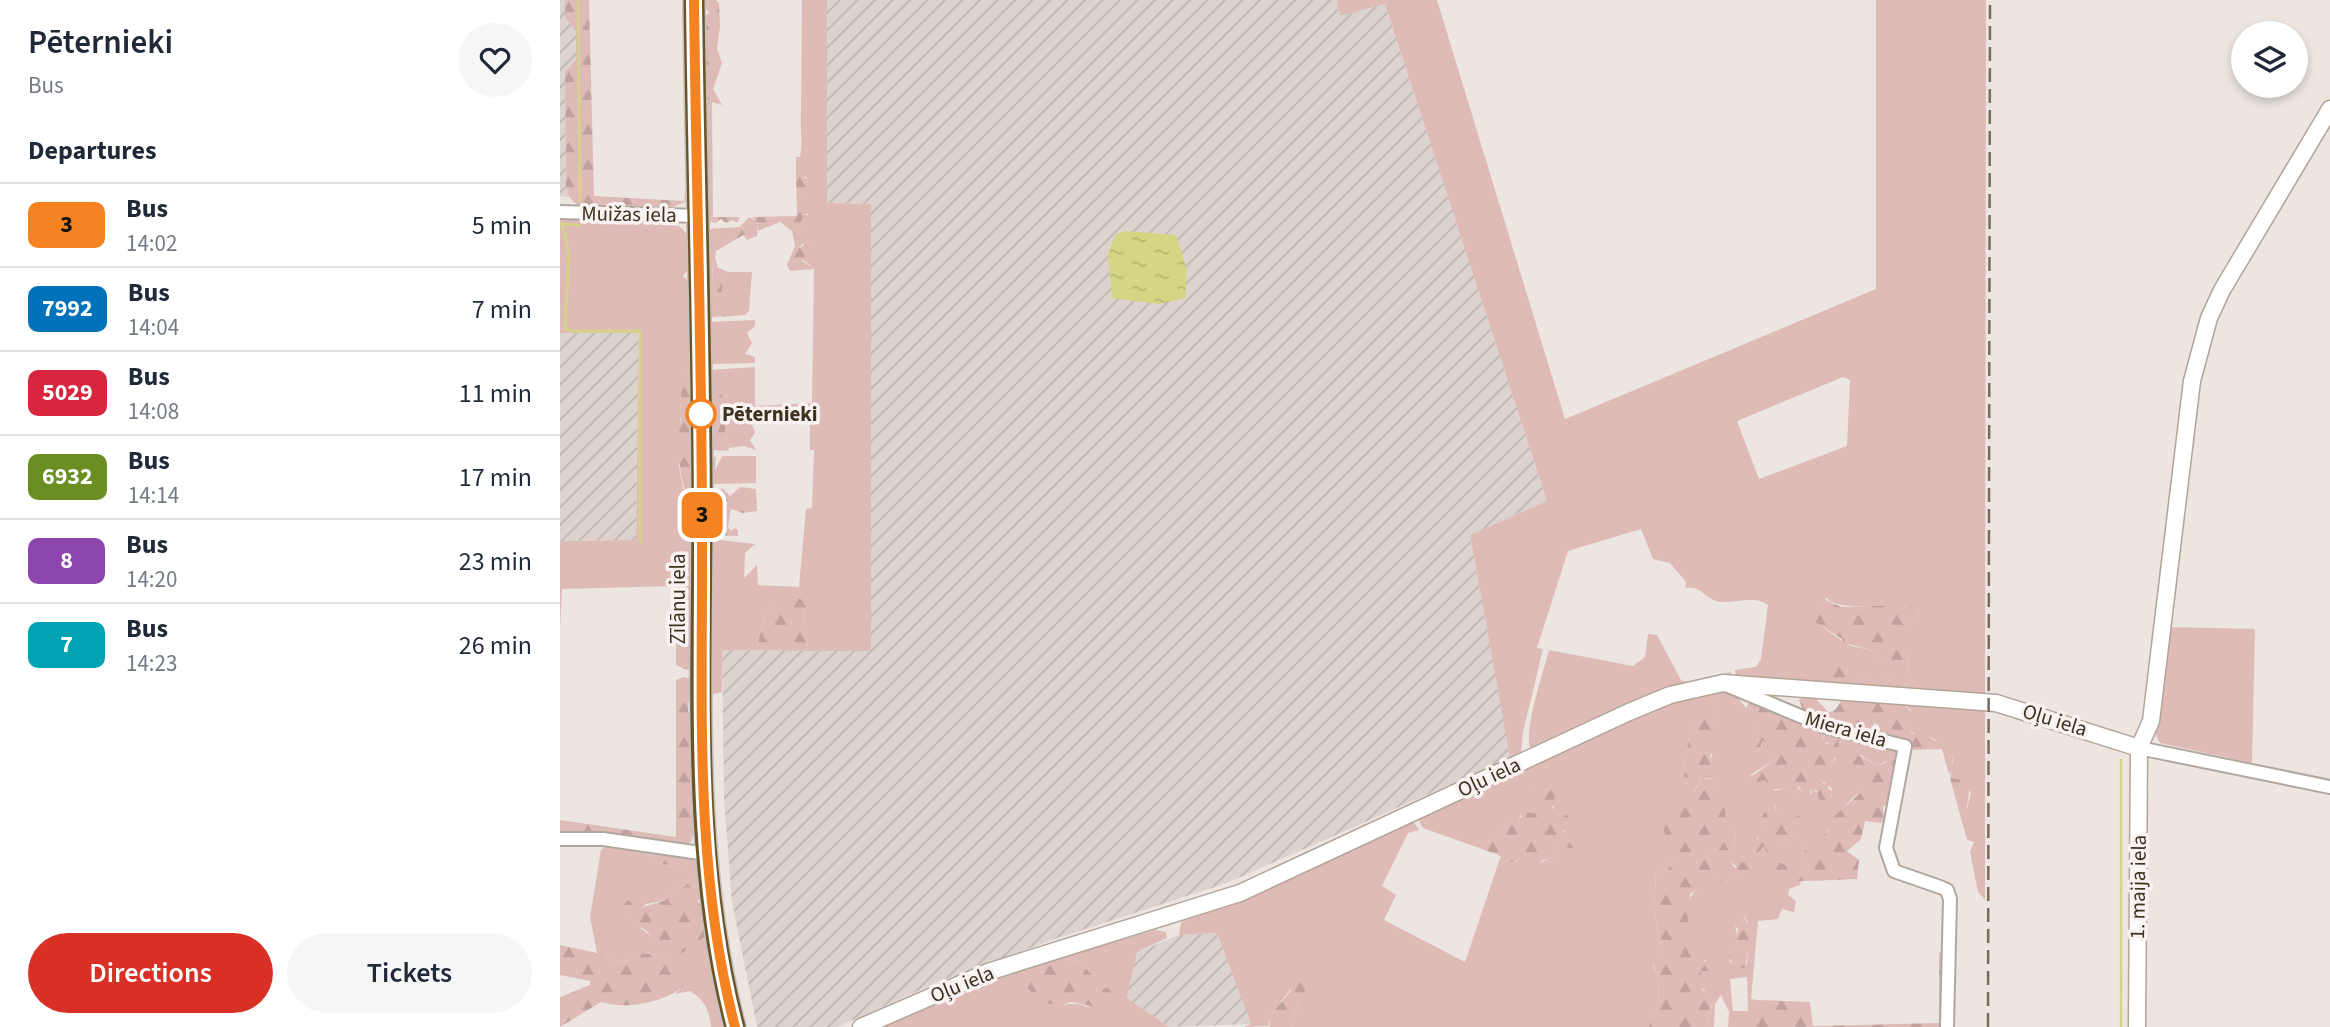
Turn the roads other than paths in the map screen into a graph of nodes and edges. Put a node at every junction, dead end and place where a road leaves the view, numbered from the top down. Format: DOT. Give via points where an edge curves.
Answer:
graph roads {
  1 [pos="694,0"];
  2 [pos="2330,109"];
  3 [pos="560,212"];
  4 [pos="698,216"];
  5 [pos="1723,683"];
  6 [pos="2139,748"];
  7 [pos="2330,788"];
  8 [pos="560,839"];
  9 [pos="707,854"];
  10 [pos="735,1027"];
  11 [pos="861,1027"];
  12 [pos="1947,1027"];
  13 [pos="2137,1027"];
  1 -- 4 [label="highway, Zīlānu iela"];
  2 -- 6 [label="street" via="2222,290 2199,346 2151,721"];
  3 -- 4 [label="street, Muižas iela"];
  4 -- 9 [label="highway, Zīlānu iela"];
  5 -- 6 [label="street, Oļu iela" via="1996,704"];
  5 -- 11 [label="street, Oļu iela" via="1670,695 1629,712 1240,893 988,972"];
  5 -- 12 [label="street, Miera iela" via="1829,728 1905,746 1886,848 1894,871 1947,890"];
  6 -- 7 [label="street"];
  6 -- 13 [label="street, 1. maija iela"];
  8 -- 9 [label="street" via="603,839"];
  9 -- 10 [label="highway, Zīlānu iela" via="718,952"];
}
